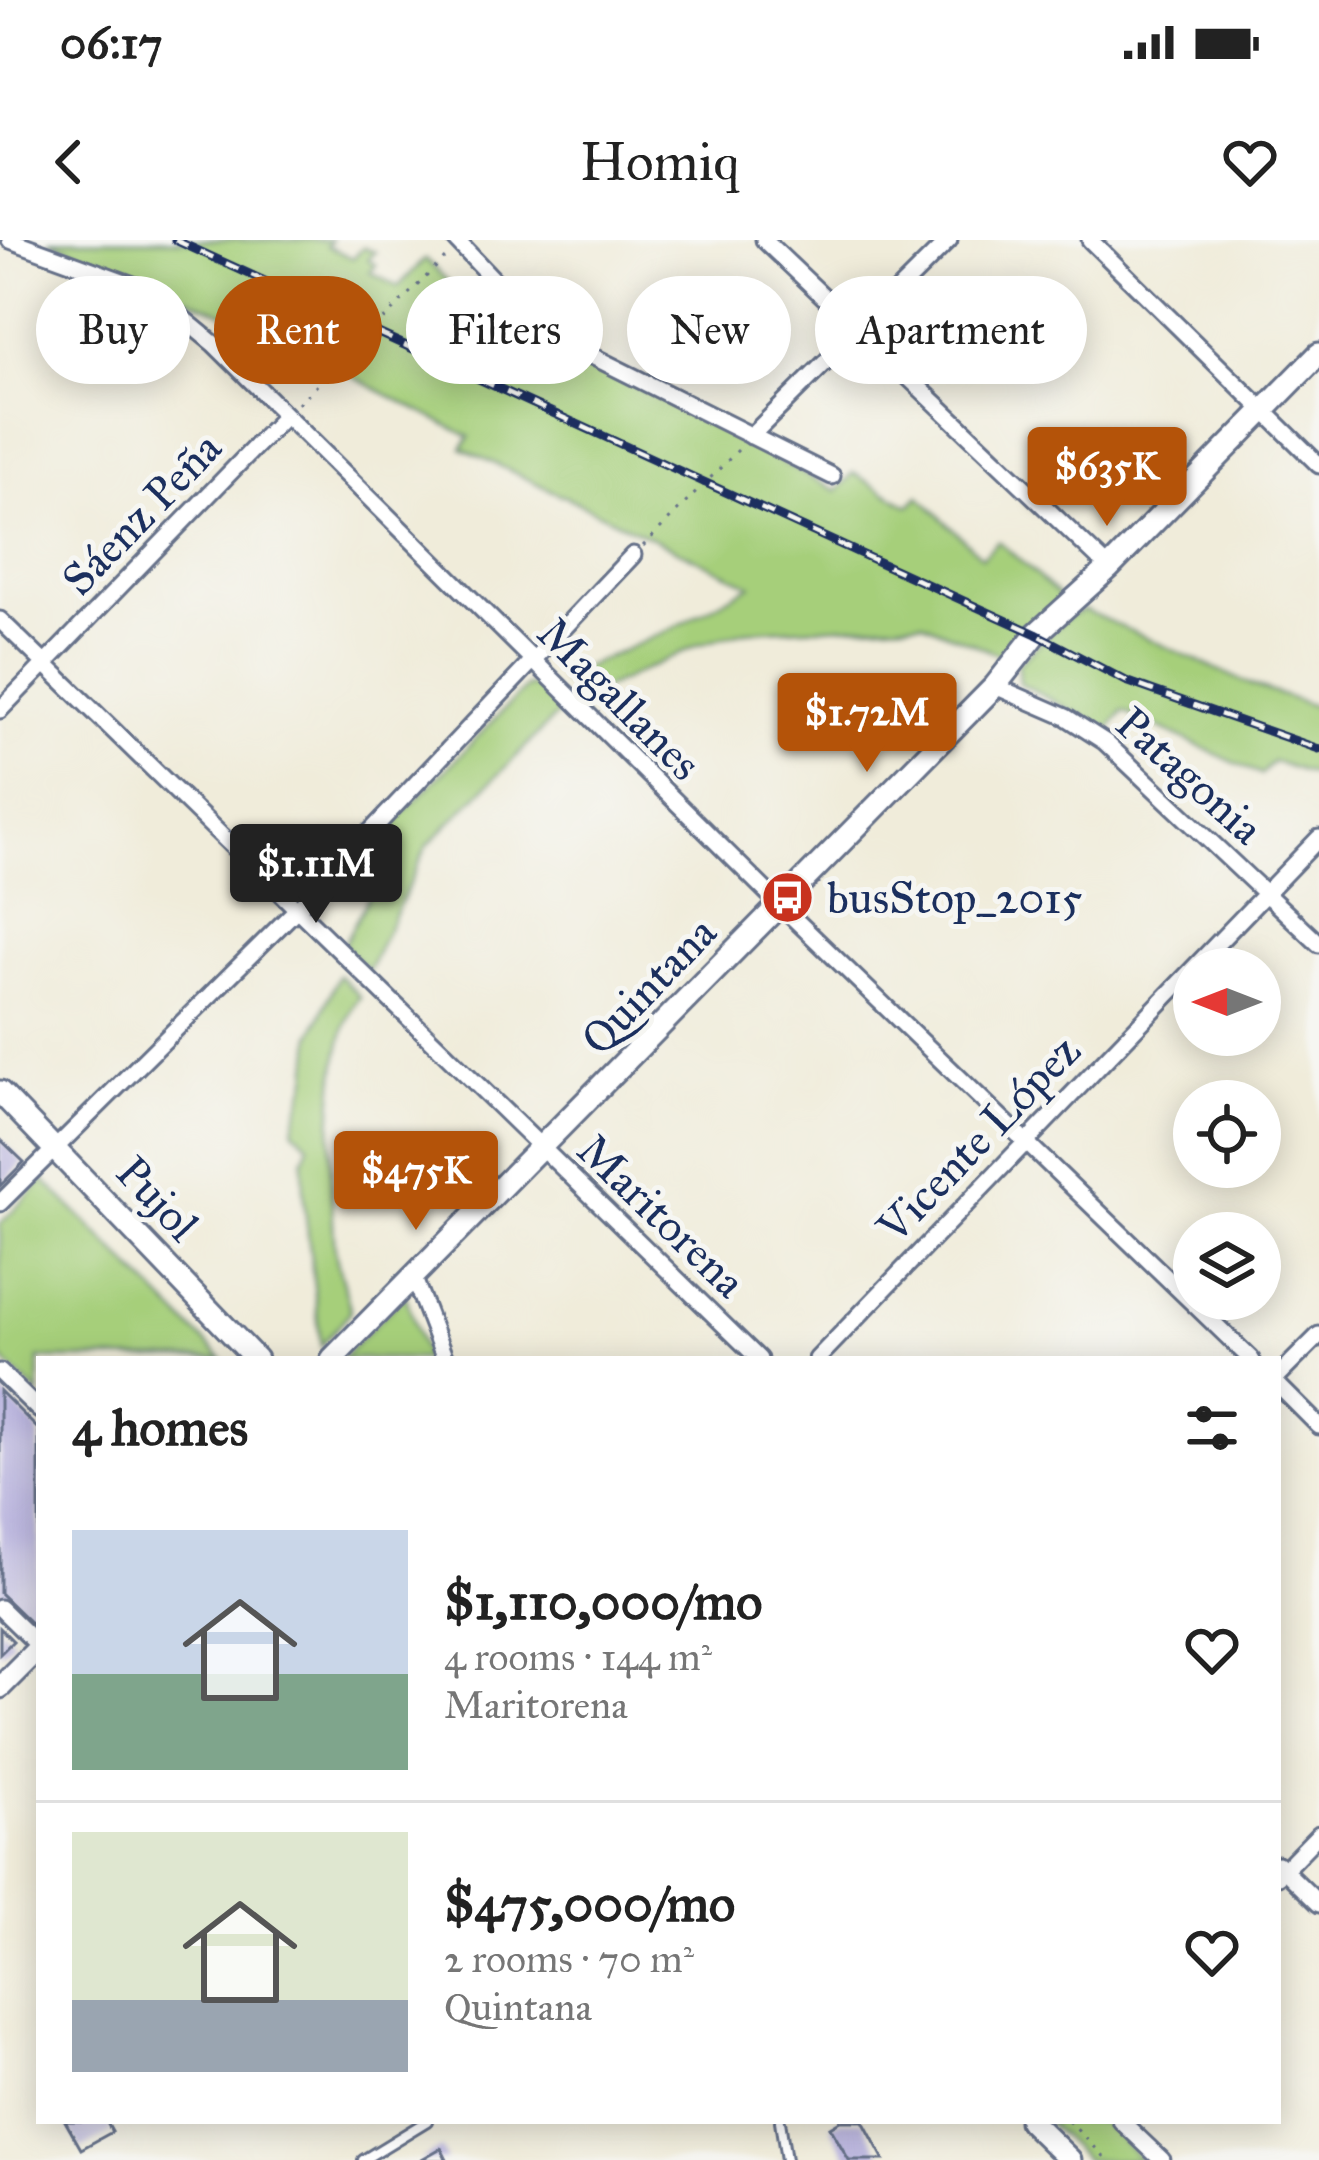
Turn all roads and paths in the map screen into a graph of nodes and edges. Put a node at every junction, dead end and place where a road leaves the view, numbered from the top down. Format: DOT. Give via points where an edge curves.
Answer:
graph roads {
  1 [pos="10,240"];
  2 [pos="764,240"];
  3 [pos="949,240"];
  4 [pos="1090,240"];
  5 [pos="459,241"];
  6 [pos="913,276"];
  7 [pos="815,287"];
  8 [pos="1319,354"];
  9 [pos="815,373"];
  10 [pos="917,384"];
  11 [pos="1263,411"];
  12 [pos="284,418"];
  13 [pos="751,436"];
  14 [pos="1319,466"];
  15 [pos="832,476"];
  16 [pos="633,555"];
  17 [pos="1109,568"];
  18 [pos="0,620"];
  19 [pos="531,660"];
  20 [pos="45,664"];
  21 [pos="995,686"];
  22 [pos="0,710"];
  23 [pos="1319,838"];
  24 [pos="1268,895"];
  25 [pos="779,905"];
  26 [pos="296,909"];
  27 [pos="1319,944"];
  28 [pos="0,1092"];
  29 [pos="1021,1142"];
  30 [pos="55,1146"];
  31 [pos="542,1148"];
  32 [pos="0,1203"];
  33 [pos="413,1276"];
  34 [pos="1319,1335"];
  35 [pos="253,1356"];
  36 [pos="335,1356"];
  37 [pos="444,1356"];
  38 [pos="756,1356"];
  39 [pos="821,1356"];
  40 [pos="1248,1356"];
  41 [pos="0,1372"];
  42 [pos="1281,1377"];
  43 [pos="1281,1383"];
  44 [pos="36,1407"];
  45 [pos="1319,1426"];
  46 [pos="0,1608"];
  47 [pos="36,1644"];
  48 [pos="36,1650"];
  49 [pos="0,1687"];
  50 [pos="1319,1834"];
  51 [pos="1281,1869"];
  52 [pos="1281,1871"];
  53 [pos="1319,1904"];
  54 [pos="423,2124"];
  55 [pos="780,2124"];
  56 [pos="1033,2124"];
  57 [pos="1071,2124"];
  58 [pos="1124,2124"];
  59 [pos="363,2160"];
  60 [pos="786,2160"];
  61 [pos="1070,2160"];
  62 [pos="1108,2160"];
  63 [pos="1162,2160"];
  1 -- 12 [label="street, Magallanes" via="150,291"];
  2 -- 7 [label="street"];
  3 -- 6 [label="street"];
  4 -- 11 [label="street"];
  5 -- 12 [label="path"];
  5 -- 13 [label="street" via="524,312 566,343"];
  8 -- 11 [label="street, Quintana"];
  9 -- 13 [label="street"];
  10 -- 17 [label="street"];
  11 -- 14 [label="street"];
  11 -- 17 [label="street, Quintana"];
  12 -- 19 [label="street, Magallanes"];
  12 -- 20 [label="street, Sáenz Peña"];
  13 -- 15 [label="street"];
  13 -- 16 [label="path"];
  16 -- 19 [label="street"];
  17 -- 21 [label="street, Quintana" via="1036,634"];
  18 -- 20 [label="street, Maritorena"];
  19 -- 25 [label="street, Magallanes"];
  19 -- 26 [label="street"];
  20 -- 22 [label="street, Sáenz Peña"];
  20 -- 26 [label="street, Maritorena"];
  21 -- 24 [label="street, Patagonia" via="1105,742"];
  21 -- 25 [label="street, Quintana"];
  23 -- 24 [label="street, Vicente López"];
  24 -- 27 [label="street, Patagonia"];
  24 -- 29 [label="street, Vicente López"];
  25 -- 29 [label="street, Magallanes"];
  25 -- 31 [label="street, Quintana"];
  26 -- 30 [label="street"];
  26 -- 31 [label="street, Maritorena"];
  28 -- 30 [label="street, Pujol"];
  29 -- 39 [label="street, Vicente López"];
  29 -- 40 [label="street, Magallanes"];
  30 -- 32 [label="street"];
  30 -- 35 [label="street, Pujol"];
  31 -- 33 [label="street, Quintana"];
  31 -- 38 [label="street, Maritorena"];
  33 -- 36 [label="street, Quintana"];
  33 -- 37 [label="street"];
  34 -- 42 [label="street"];
  41 -- 44 [label="street"];
  43 -- 45 [label="street"];
  46 -- 47 [label="street"];
  48 -- 49 [label="street"];
  50 -- 51 [label="street"];
  52 -- 53 [label="street"];
  54 -- 59 [label="lane"];
  55 -- 60 [label="lane"];
  56 -- 61 [label="street"];
  57 -- 62 [label="path"];
  58 -- 63 [label="street"];
}
